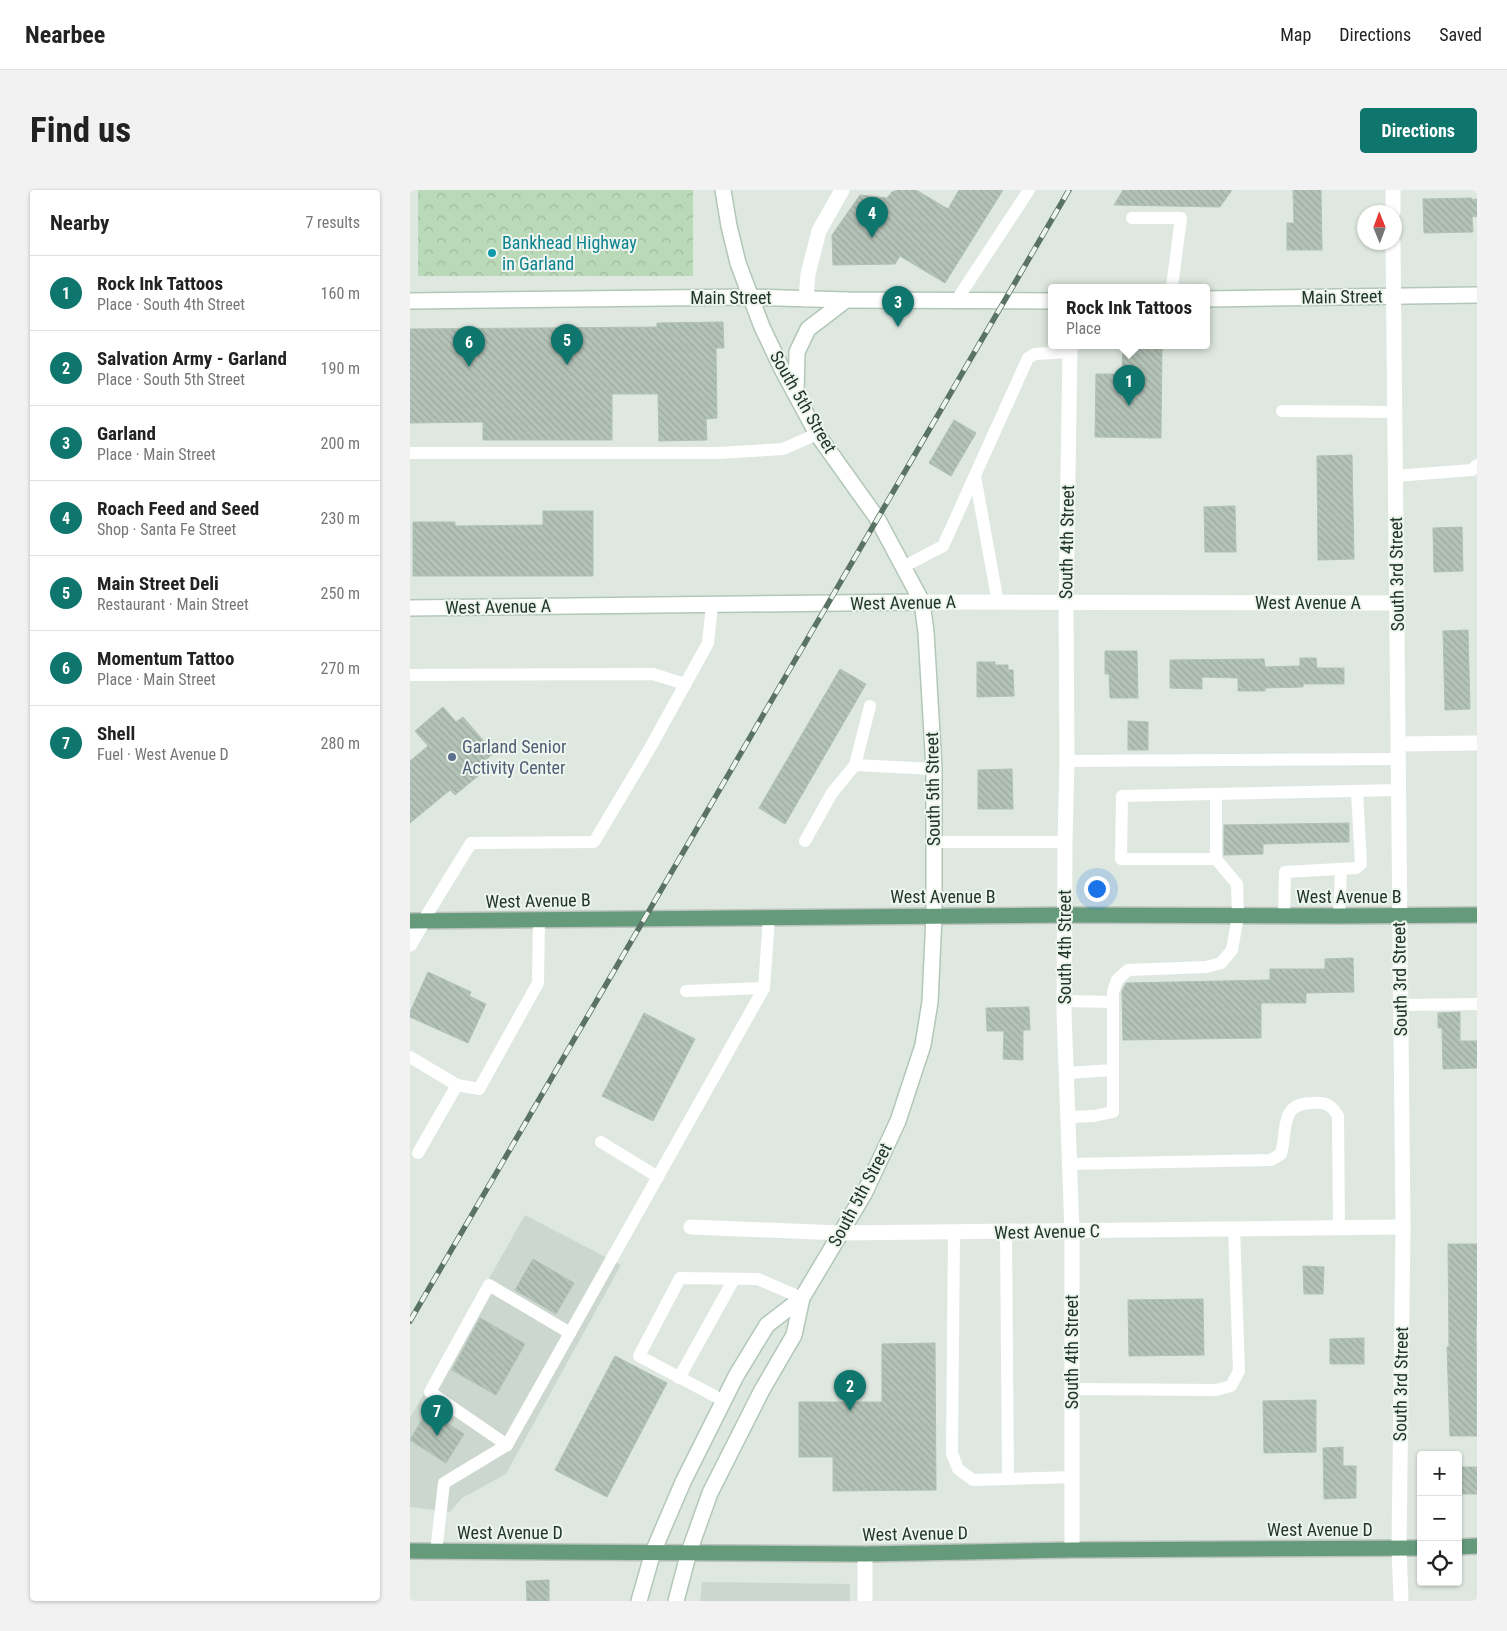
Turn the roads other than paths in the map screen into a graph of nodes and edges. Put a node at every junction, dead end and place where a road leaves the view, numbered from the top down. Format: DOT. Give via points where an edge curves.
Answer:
graph roads {
  1 [pos="723,190"];
  2 [pos="842,190"];
  3 [pos="1029,190"];
  4 [pos="1393,190"];
  5 [pos="1393,205"];
  6 [pos="1132,218"];
  7 [pos="1393,250"];
  8 [pos="1172,284"];
  9 [pos="1477,295"];
  10 [pos="1393,296"];
  11 [pos="750,297"];
  12 [pos="806,299"];
  13 [pos="1210,299"];
  14 [pos="846,300"];
  15 [pos="410,301"];
  16 [pos="956,301"];
  17 [pos="1048,301"];
  18 [pos="1070,349"];
  19 [pos="796,394"];
  20 [pos="1282,411"];
  21 [pos="1395,412"];
  22 [pos="817,434"];
  23 [pos="410,452"];
  24 [pos="1477,465"];
  25 [pos="975,476"];
  26 [pos="1395,476"];
  27 [pos="903,567"];
  28 [pos="922,602"];
  29 [pos="998,602"];
  30 [pos="1066,603"];
  31 [pos="1397,603"];
  32 [pos="712,605"];
  33 [pos="410,608"];
  34 [pos="410,675"];
  35 [pos="685,684"];
  36 [pos="870,706"];
  37 [pos="1477,743"];
  38 [pos="1399,744"];
  39 [pos="1399,759"];
  40 [pos="1067,761"];
  41 [pos="855,766"];
  42 [pos="934,769"];
  43 [pos="1399,790"];
  44 [pos="1357,792"];
  45 [pos="1216,794"];
  46 [pos="806,841"];
  47 [pos="935,842"];
  48 [pos="1065,842"];
  49 [pos="1216,859"];
  50 [pos="1341,869"];
  51 [pos="1065,915"];
  52 [pos="1477,915"];
  53 [pos="934,916"];
  54 [pos="1238,916"];
  55 [pos="1284,916"];
  56 [pos="1338,916"];
  57 [pos="1400,916"];
  58 [pos="769,918"];
  59 [pos="539,920"];
  60 [pos="417,921"];
  61 [pos="410,944"];
  62 [pos="764,988"];
  63 [pos="686,991"];
  64 [pos="1064,1002"];
  65 [pos="1113,1002"];
  66 [pos="1477,1004"];
  67 [pos="1401,1005"];
  68 [pos="410,1057"];
  69 [pos="1113,1070"];
  70 [pos="1066,1073"];
  71 [pos="457,1085"];
  72 [pos="1068,1117"];
  73 [pos="601,1142"];
  74 [pos="418,1153"];
  75 [pos="1069,1164"];
  76 [pos="658,1177"];
  77 [pos="691,1227"];
  78 [pos="1339,1227"];
  79 [pos="1403,1227"];
  80 [pos="1234,1228"];
  81 [pos="954,1232"];
  82 [pos="1006,1232"];
  83 [pos="1072,1232"];
  84 [pos="841,1233"];
  85 [pos="734,1278"];
  86 [pos="802,1298"];
  87 [pos="570,1333"];
  88 [pos="679,1378"];
  89 [pos="1072,1389"];
  90 [pos="724,1401"];
  91 [pos="506,1445"];
  92 [pos="1072,1477"];
  93 [pos="1008,1479"];
  94 [pos="1477,1546"];
  95 [pos="1462,1547"];
  96 [pos="1399,1548"];
  97 [pos="1417,1548"];
  98 [pos="1072,1550"];
  99 [pos="410,1552"];
  100 [pos="436,1552"];
  101 [pos="653,1552"];
  102 [pos="689,1552"];
  103 [pos="865,1554"];
  104 [pos="639,1601"];
  105 [pos="676,1601"];
  106 [pos="865,1601"];
  107 [pos="1401,1601"];
  1 -- 11 [label="street, South 5th Street" via="738,263"];
  2 -- 12 [label="street" via="819,231 808,274"];
  3 -- 16 [label="lane"];
  4 -- 5 [label="street"];
  6 -- 8 [label="lane" via="1181,218"];
  7 -- 10 [label="street, South 3rd Street"];
  9 -- 10 [label="street, Main Street"];
  10 -- 13 [label="street, Main Street"];
  10 -- 21 [label="street, South 3rd Street"];
  11 -- 12 [label="street, Main Street"];
  11 -- 15 [label="street, Main Street"];
  11 -- 19 [label="street, South 5th Street"];
  12 -- 14 [label="street, Main Street"];
  14 -- 16 [label="street, Main Street"];
  14 -- 19 [label="street" via="808,329 797,352"];
  16 -- 17 [label="street, Main Street"];
  18 -- 25 [label="lane" via="1028,358"];
  18 -- 30 [label="street, South 4th Street"];
  19 -- 22 [label="street, South 5th Street"];
  20 -- 21 [label="lane"];
  21 -- 26 [label="street, South 3rd Street"];
  22 -- 23 [label="lane" via="783,449 718,453"];
  22 -- 27 [label="street, South 5th Street" via="877,518"];
  24 -- 26 [label="lane" via="1472,470"];
  25 -- 27 [label="lane" via="943,546"];
  25 -- 29 [label="lane"];
  26 -- 31 [label="street, South 3rd Street"];
  27 -- 28 [label="street, South 5th Street"];
  28 -- 29 [label="street, West Avenue A"];
  28 -- 32 [label="street, West Avenue A"];
  28 -- 42 [label="street, South 5th Street"];
  29 -- 30 [label="street, West Avenue A"];
  30 -- 31 [label="street, West Avenue A"];
  30 -- 40 [label="street, South 4th Street"];
  31 -- 38 [label="street, South 3rd Street"];
  32 -- 33 [label="street, West Avenue A"];
  32 -- 35 [label="lane" via="708,644"];
  34 -- 35 [label="lane" via="653,674"];
  35 -- 60 [label="lane" via="594,842 470,843"];
  36 -- 41 [label="lane"];
  37 -- 38 [label="street"];
  38 -- 39 [label="street, South 3rd Street"];
  39 -- 40 [label="lane"];
  39 -- 43 [label="street, South 3rd Street"];
  40 -- 48 [label="street, South 4th Street"];
  41 -- 42 [label="lane"];
  41 -- 46 [label="lane" via="832,793"];
  42 -- 47 [label="street, South 5th Street"];
  43 -- 44 [label="lane"];
  43 -- 57 [label="street, South 3rd Street"];
  44 -- 45 [label="lane"];
  44 -- 50 [label="lane" via="1361,864 1356,868"];
  45 -- 49 [label="lane"];
  45 -- 49 [label="lane" via="1122,796 1122,858"];
  47 -- 48 [label="lane"];
  47 -- 53 [label="street, South 5th Street"];
  48 -- 51 [label="street, South 4th Street"];
  49 -- 54 [label="lane" via="1237,884"];
  50 -- 55 [label="lane" via="1285,872"];
  50 -- 56 [label="lane"];
  51 -- 53 [label="main road, West Avenue B"];
  51 -- 54 [label="main road, West Avenue B"];
  51 -- 64 [label="street, South 4th Street"];
  52 -- 57 [label="main road, West Avenue B"];
  53 -- 58 [label="main road, West Avenue B"];
  53 -- 84 [label="street, South 5th Street" via="930,1002 923,1045 898,1121 864,1194"];
  54 -- 55 [label="main road, West Avenue B"];
  54 -- 65 [label="lane" via="1232,950 1221,963 1206,967 1128,970 1116,980"];
  55 -- 56 [label="main road, West Avenue B"];
  56 -- 57 [label="main road, West Avenue B"];
  57 -- 67 [label="street, South 3rd Street"];
  58 -- 59 [label="main road, West Avenue B"];
  58 -- 62 [label="lane"];
  59 -- 60 [label="main road, West Avenue B"];
  59 -- 71 [label="lane" via="538,984 479,1089"];
  60 -- 61 [label="street"];
  62 -- 63 [label="lane"];
  62 -- 76 [label="lane"];
  64 -- 65 [label="lane"];
  64 -- 70 [label="street, South 4th Street"];
  65 -- 69 [label="lane"];
  66 -- 67 [label="lane"];
  67 -- 79 [label="street, South 3rd Street"];
  68 -- 71 [label="lane"];
  69 -- 70 [label="lane"];
  69 -- 72 [label="lane" via="1113,1112"];
  70 -- 72 [label="street, South 4th Street"];
  71 -- 74 [label="lane"];
  72 -- 75 [label="street, South 4th Street"];
  73 -- 76 [label="lane"];
  75 -- 78 [label="lane" via="1271,1160 1281,1154 1286,1119 1292,1109 1304,1103 1320,1102 1332,1106 1338,1116"];
  75 -- 83 [label="street, South 4th Street"];
  76 -- 87 [label="lane"];
  77 -- 84 [label="street, West Avenue C"];
  78 -- 79 [label="street, West Avenue C"];
  78 -- 80 [label="street, West Avenue C"];
  79 -- 96 [label="street, South 3rd Street"];
  80 -- 83 [label="street, West Avenue C"];
  80 -- 89 [label="lane" via="1239,1371 1231,1386 1216,1390"];
  81 -- 82 [label="street, West Avenue C"];
  81 -- 84 [label="street, West Avenue C"];
  81 -- 93 [label="lane" via="952,1453 958,1469 973,1480"];
  82 -- 83 [label="street, West Avenue C"];
  82 -- 93 [label="lane"];
  83 -- 89 [label="street, South 4th Street"];
  84 -- 86 [label="street, South 5th Street"];
  85 -- 86 [label="lane" via="758,1279"];
  85 -- 88 [label="lane"];
  85 -- 88 [label="lane" via="680,1278 639,1356"];
  86 -- 90 [label="street, South 5th Street" via="767,1325"];
  86 -- 102 [label="street, South 5th Street" via="794,1335 710,1493"];
  87 -- 91 [label="lane"];
  87 -- 91 [label="lane" via="489,1285 430,1392"];
  88 -- 90 [label="lane"];
  89 -- 92 [label="street, South 4th Street"];
  90 -- 101 [label="street, South 5th Street" via="683,1482"];
  91 -- 100 [label="lane" via="444,1483"];
  92 -- 93 [label="lane"];
  92 -- 98 [label="street, South 4th Street"];
  94 -- 95 [label="main road"];
  96 -- 97 [label="main road, West Avenue D"];
  96 -- 98 [label="main road, West Avenue D"];
  96 -- 107 [label="street, South 3rd Street"];
  98 -- 103 [label="main road, West Avenue D"];
  99 -- 100 [label="main road, West Avenue D"];
  100 -- 101 [label="main road, West Avenue D"];
  101 -- 102 [label="main road, West Avenue D"];
  101 -- 104 [label="street, South 5th Street"];
  102 -- 103 [label="main road, West Avenue D"];
  102 -- 105 [label="street, South 5th Street"];
  103 -- 106 [label="street"];
}
